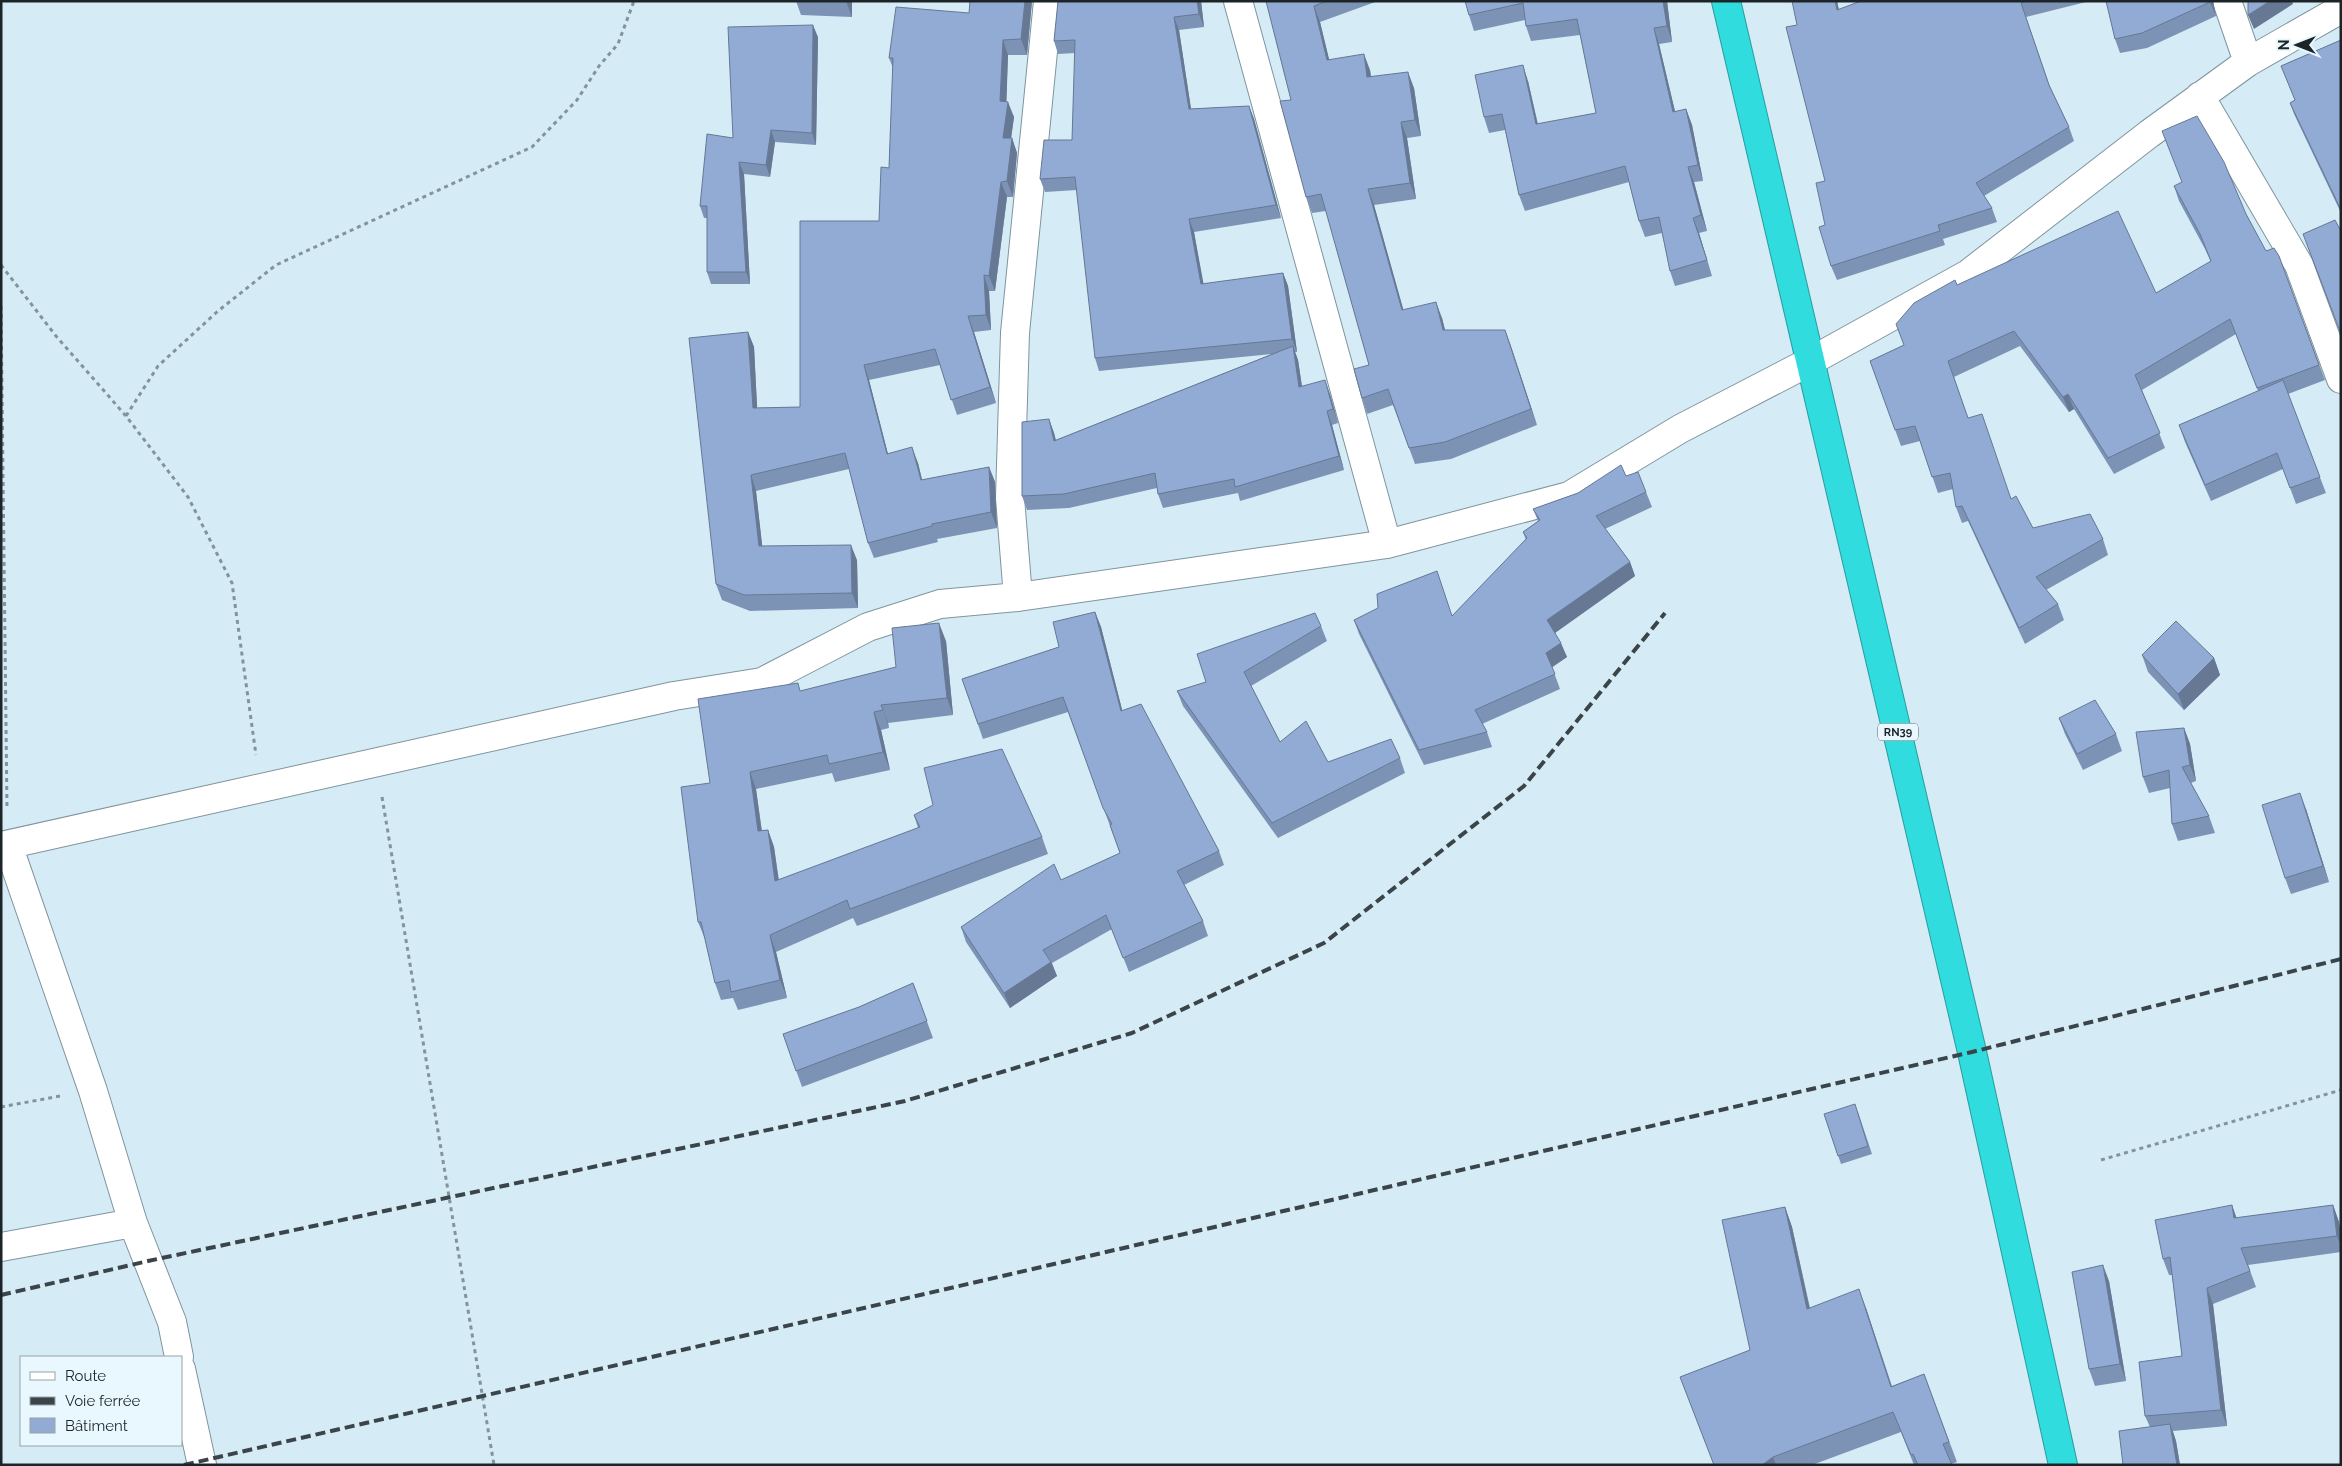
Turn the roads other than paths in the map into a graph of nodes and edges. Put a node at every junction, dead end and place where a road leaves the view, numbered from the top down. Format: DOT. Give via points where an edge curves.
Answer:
graph roads {
  1 [pos="1048,1"];
  2 [pos="1238,1"];
  3 [pos="1726,1"];
  4 [pos="2227,1"];
  5 [pos="2341,9"];
  6 [pos="2248,62"];
  7 [pos="2200,96"];
  8 [pos="1812,361"];
  9 [pos="2341,379"];
  10 [pos="1387,544"];
  11 [pos="1018,597"];
  12 [pos="5,846"];
  13 [pos="133,1223"];
  14 [pos="1,1247"];
  15 [pos="179,1356"];
  16 [pos="182,1374"];
  17 [pos="202,1465"];
  18 [pos="2063,1465"];
  1 -- 11 [label="street" via="1015,333 1010,498"];
  2 -- 10 [label="street"];
  3 -- 8 [label="highway, RN39"];
  4 -- 6 [label="street"];
  5 -- 6 [label="street"];
  6 -- 7 [label="street"];
  7 -- 8 [label="street" via="1968,274"];
  7 -- 9 [label="street" via="2298,265"];
  8 -- 10 [label="street" via="1680,429 1569,496"];
  8 -- 18 [label="highway, RN39" via="1972,1052"];
  10 -- 11 [label="street"];
  11 -- 12 [label="street" via="940,604 868,627 762,682 674,696"];
  12 -- 13 [label="street" via="93,1091"];
  13 -- 14 [label="street"];
  13 -- 15 [label="street" via="172,1322"];
  16 -- 17 [label="street"];
}
